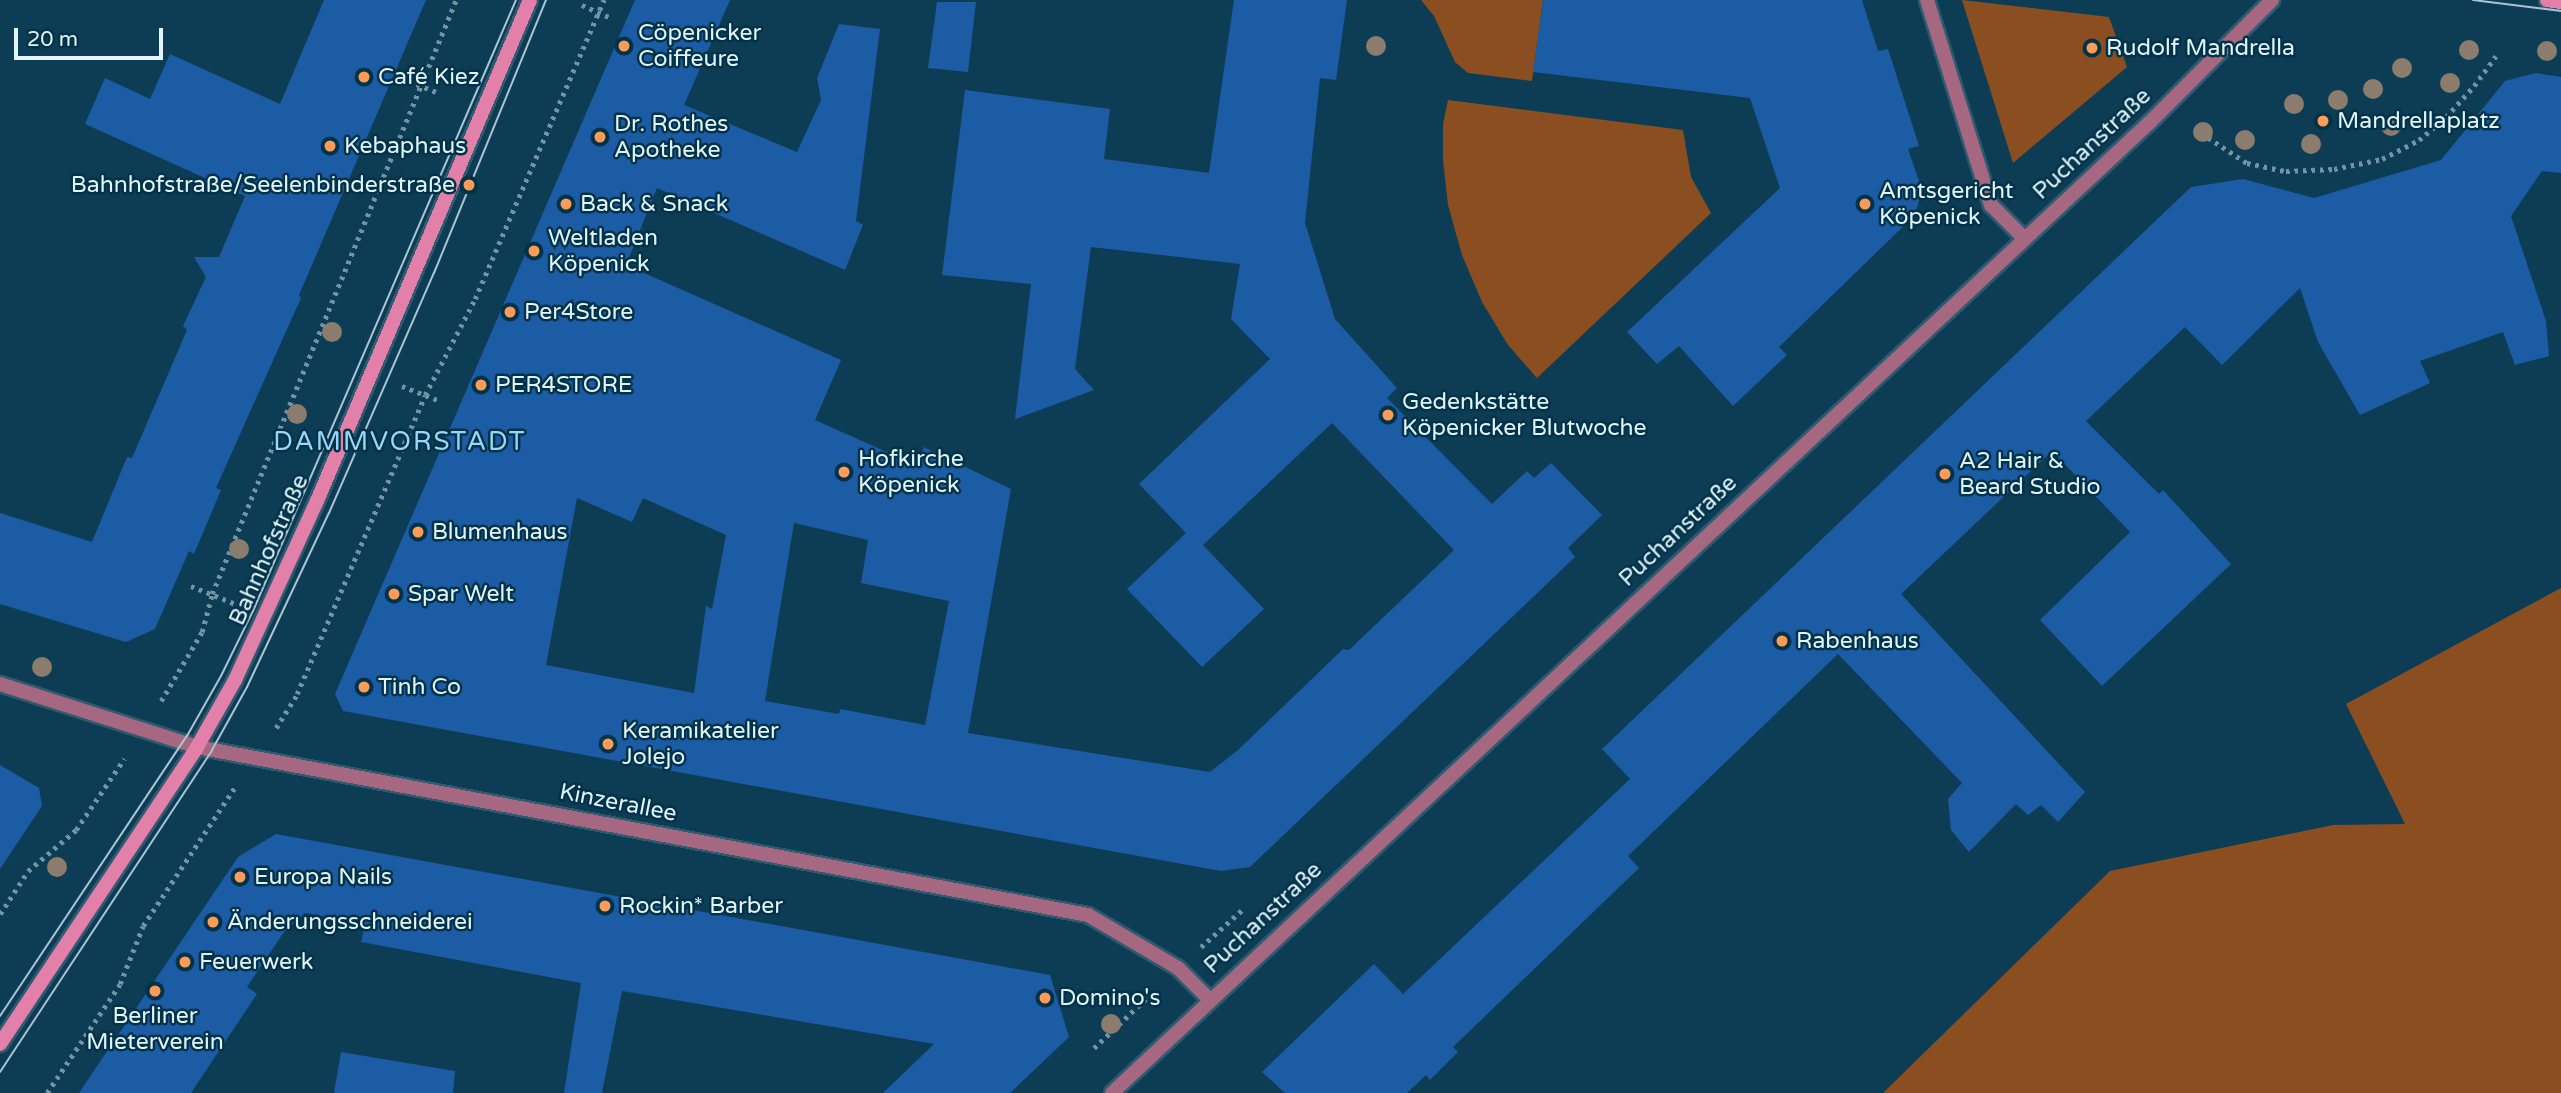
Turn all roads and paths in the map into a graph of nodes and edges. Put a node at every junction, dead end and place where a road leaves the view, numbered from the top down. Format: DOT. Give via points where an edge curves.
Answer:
graph roads {
  1 [pos="456,0"];
  2 [pos="530,0"];
  3 [pos="604,0"];
  4 [pos="1927,0"];
  5 [pos="2272,0"];
  6 [pos="2547,0"];
  7 [pos="2561,2"];
  8 [pos="582,5"];
  9 [pos="599,12"];
  10 [pos="611,18"];
  11 [pos="2496,56"];
  12 [pos="409,81"];
  13 [pos="422,86"];
  14 [pos="439,93"];
  15 [pos="2200,133"];
  16 [pos="2025,239"];
  17 [pos="399,385"];
  18 [pos="425,395"];
  19 [pos="440,401"];
  20 [pos="191,586"];
  21 [pos="212,594"];
  22 [pos="240,606"];
  23 [pos="0,684"];
  24 [pos="143,730"];
  25 [pos="197,747"];
  26 [pos="254,758"];
  27 [pos="0,914"];
  28 [pos="1209,999"];
  29 [pos="0,1044"];
  30 [pos="47,1093"];
  31 [pos="1112,1093"];
  1 -- 13 [label="path"];
  2 -- 25 [label="main road, Bahnhofstraße" via="317,501 235,680"];
  3 -- 9 [label="path"];
  4 -- 16 [label="street" via="1991,205"];
  5 -- 16 [label="street, Puchanstraße"];
  6 -- 7 [label="main road"];
  8 -- 9 [label="path"];
  9 -- 10 [label="path"];
  9 -- 18 [label="path" via="475,299"];
  11 -- 15 [label="path" via="2446,117 2419,140 2382,159 2334,169 2286,171 2247,163"];
  12 -- 13 [label="path"];
  13 -- 14 [label="path"];
  13 -- 21 [label="path"];
  16 -- 28 [label="street, Puchanstraße"];
  17 -- 18 [label="path"];
  18 -- 19 [label="path"];
  18 -- 26 [label="path" via="297,694"];
  20 -- 21 [label="path"];
  21 -- 22 [label="path"];
  21 -- 24 [label="path" via="197,641"];
  23 -- 24 [label="street, Kinzerallee"];
  24 -- 25 [label="street, Kinzerallee"];
  24 -- 27 [label="path" via="75,830 28,871"];
  25 -- 26 [label="street, Kinzerallee"];
  25 -- 29 [label="main road, Bahnhofstraße"];
  26 -- 28 [label="street, Kinzerallee" via="1088,915 1178,968"];
  26 -- 30 [label="path" via="143,926 120,984"];
  28 -- 31 [label="street, Puchanstraße"];
}
